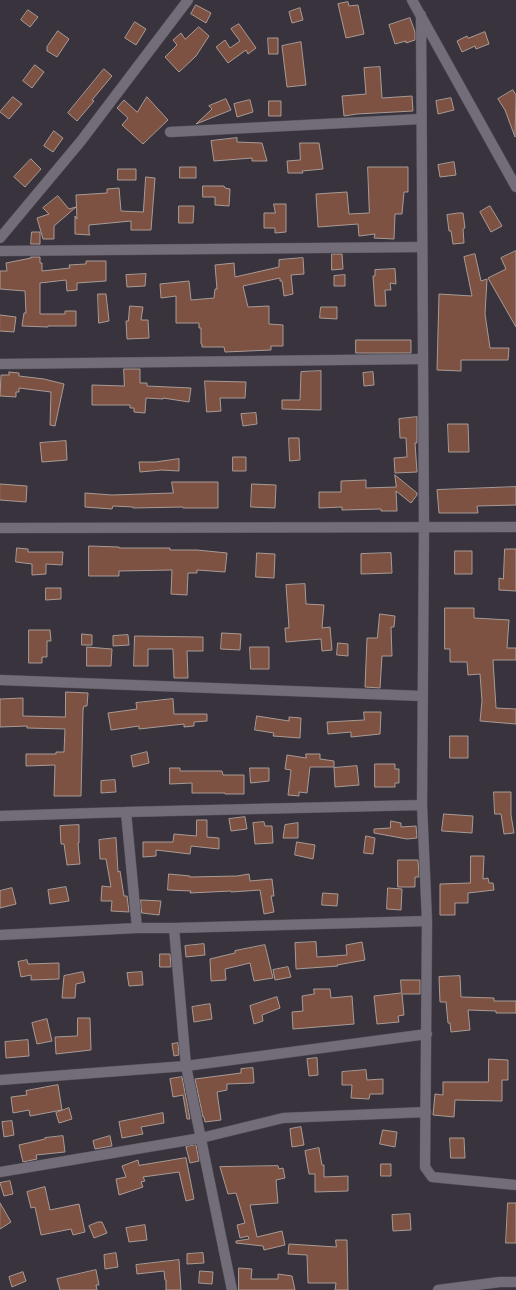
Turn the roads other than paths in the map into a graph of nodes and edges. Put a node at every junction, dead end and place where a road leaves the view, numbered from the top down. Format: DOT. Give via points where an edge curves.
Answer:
graph roads {
  1 [pos="188,0"];
  2 [pos="412,0"];
  3 [pos="421,15"];
  4 [pos="421,119"];
  5 [pos="170,132"];
  6 [pos="516,187"];
  7 [pos="0,238"];
  8 [pos="421,247"];
  9 [pos="0,251"];
  10 [pos="422,359"];
  11 [pos="0,364"];
  12 [pos="424,527"];
  13 [pos="516,527"];
  14 [pos="0,528"];
  15 [pos="0,680"];
  16 [pos="422,696"];
  17 [pos="422,805"];
  18 [pos="126,812"];
  19 [pos="0,816"];
  20 [pos="427,921"];
  21 [pos="137,928"];
  22 [pos="174,928"];
  23 [pos="0,935"];
  24 [pos="426,1034"];
  25 [pos="186,1066"];
  26 [pos="0,1080"];
  27 [pos="426,1112"];
  28 [pos="201,1138"];
  29 [pos="0,1172"];
  30 [pos="516,1185"];
  31 [pos="516,1282"];
  32 [pos="232,1290"];
  33 [pos="438,1290"];
  1 -- 7 [label="street" via="81,141"];
  2 -- 3 [label="street"];
  3 -- 4 [label="street"];
  3 -- 6 [label="street"];
  4 -- 5 [label="street"];
  4 -- 8 [label="street"];
  8 -- 9 [label="street"];
  8 -- 10 [label="street"];
  10 -- 11 [label="street"];
  10 -- 12 [label="street"];
  12 -- 13 [label="street"];
  12 -- 14 [label="street"];
  12 -- 16 [label="street"];
  15 -- 16 [label="street"];
  16 -- 17 [label="street"];
  17 -- 18 [label="street"];
  17 -- 20 [label="street"];
  18 -- 19 [label="street"];
  18 -- 21 [label="street"];
  20 -- 22 [label="street"];
  20 -- 24 [label="street"];
  21 -- 22 [label="street"];
  21 -- 23 [label="street"];
  22 -- 25 [label="street"];
  24 -- 25 [label="street"];
  24 -- 27 [label="street"];
  25 -- 26 [label="street"];
  25 -- 28 [label="street"];
  27 -- 28 [label="street" via="283,1118"];
  27 -- 30 [label="street" via="425,1167 432,1177"];
  28 -- 29 [label="street"];
  28 -- 32 [label="street"];
  31 -- 33 [label="street"];
}
